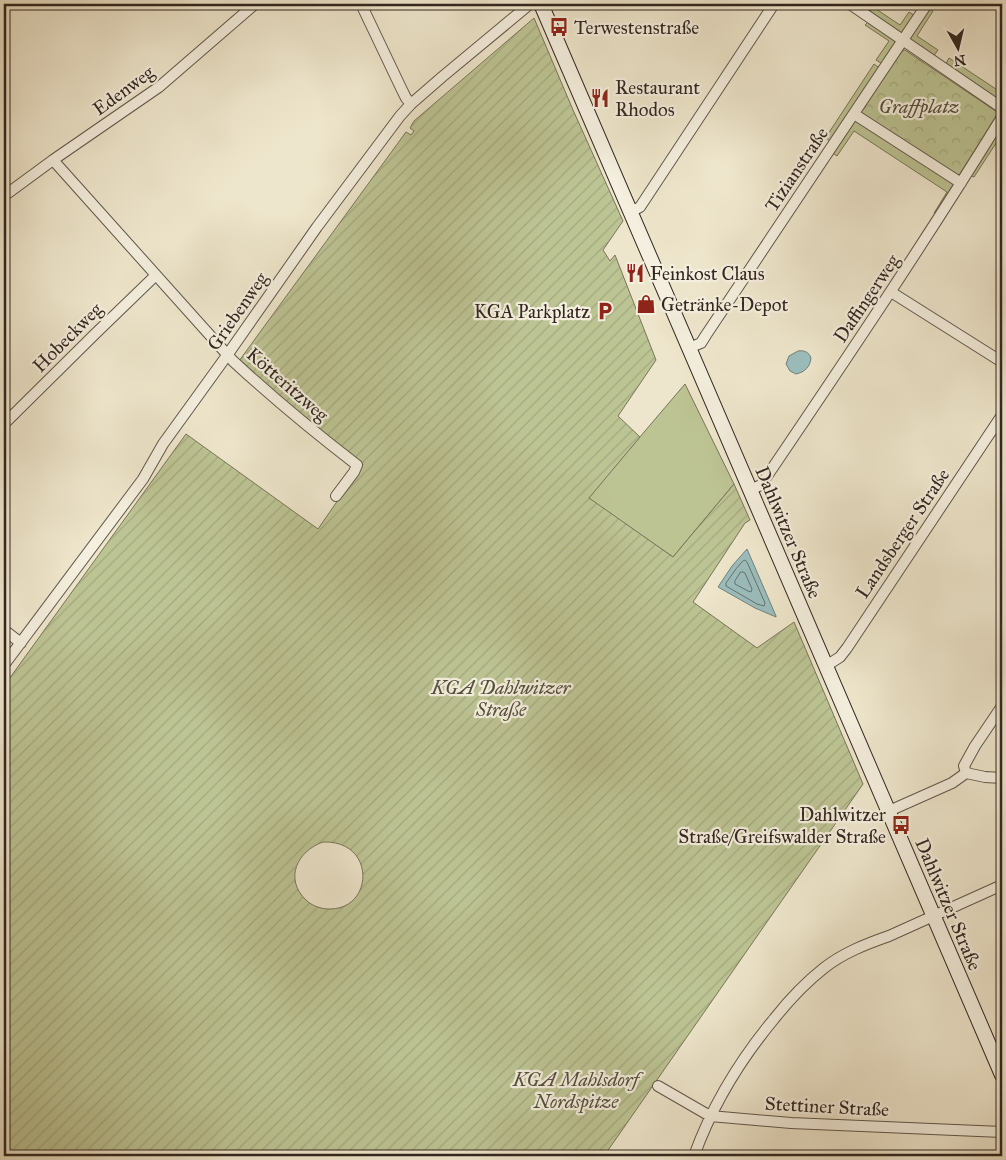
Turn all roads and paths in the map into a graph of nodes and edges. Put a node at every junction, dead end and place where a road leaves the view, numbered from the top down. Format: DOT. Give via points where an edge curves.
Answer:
graph roads {
  1 [pos="255,4"];
  2 [pos="530,4"];
  3 [pos="541,4"];
  4 [pos="774,4"];
  5 [pos="850,4"];
  6 [pos="927,4"];
  7 [pos="363,7"];
  8 [pos="903,41"];
  9 [pos="411,104"];
  10 [pos="1002,108"];
  11 [pos="854,114"];
  12 [pos="1002,117"];
  13 [pos="53,160"];
  14 [pos="961,183"];
  15 [pos="4,196"];
  16 [pos="631,212"];
  17 [pos="156,275"];
  18 [pos="891,292"];
  19 [pos="689,348"];
  20 [pos="228,354"];
  21 [pos="1002,362"];
  22 [pos="1002,415"];
  23 [pos="4,424"];
  24 [pos="750,490"];
  25 [pos="336,496"];
  26 [pos="4,630"];
  27 [pos="21,643"];
  28 [pos="4,665"];
  29 [pos="826,666"];
  30 [pos="1002,706"];
  31 [pos="966,773"];
  32 [pos="1002,778"];
  33 [pos="889,812"];
  34 [pos="1002,885"];
  35 [pos="933,915"];
  36 [pos="1002,1075"];
  37 [pos="658,1086"];
  38 [pos="710,1116"];
  39 [pos="1002,1132"];
  40 [pos="694,1156"];
  1 -- 13 [label="street, Edenweg" via="160,87"];
  2 -- 9 [label="street, Griebenweg"];
  3 -- 16 [label="main road, Dahlwitzer Straße"];
  4 -- 16 [label="street" via="640,206"];
  5 -- 8 [label="street"];
  6 -- 8 [label="street, Tizianstraße"];
  7 -- 9 [label="street"];
  8 -- 10 [label="street"];
  8 -- 11 [label="street, Tizianstraße"];
  9 -- 20 [label="street, Griebenweg" via="324,218"];
  11 -- 14 [label="street"];
  11 -- 19 [label="street, Tizianstraße" via="706,335 700,343"];
  12 -- 14 [label="street, Daffingerweg"];
  13 -- 15 [label="street, Edenweg"];
  13 -- 17 [label="street, Kötteritzweg"];
  14 -- 18 [label="street, Daffingerweg"];
  16 -- 19 [label="main road, Dahlwitzer Straße"];
  17 -- 20 [label="street, Kötteritzweg"];
  17 -- 23 [label="street, Hobeckweg"];
  18 -- 21 [label="street"];
  18 -- 24 [label="street, Daffingerweg" via="761,485"];
  19 -- 24 [label="main road, Dahlwitzer Straße"];
  20 -- 25 [label="street, Kötteritzweg" via="263,388 357,465"];
  20 -- 27 [label="street, Griebenweg" via="163,444 143,479"];
  22 -- 29 [label="street, Landsberger Straße" via="847,648"];
  24 -- 29 [label="main road, Dahlwitzer Straße"];
  26 -- 27 [label="street"];
  27 -- 28 [label="street, Griebenweg"];
  29 -- 33 [label="main road, Dahlwitzer Straße"];
  30 -- 31 [label="street" via="964,766"];
  31 -- 32 [label="street"];
  31 -- 33 [label="street" via="952,783"];
  33 -- 35 [label="main road, Dahlwitzer Straße"];
  34 -- 35 [label="street"];
  35 -- 36 [label="main road, Dahlwitzer Straße"];
  35 -- 38 [label="street" via="825,966 797,991 748,1053"];
  37 -- 38 [label="street, Stettiner Straße"];
  38 -- 39 [label="street, Stettiner Straße" via="791,1123"];
  38 -- 40 [label="street"];
}
